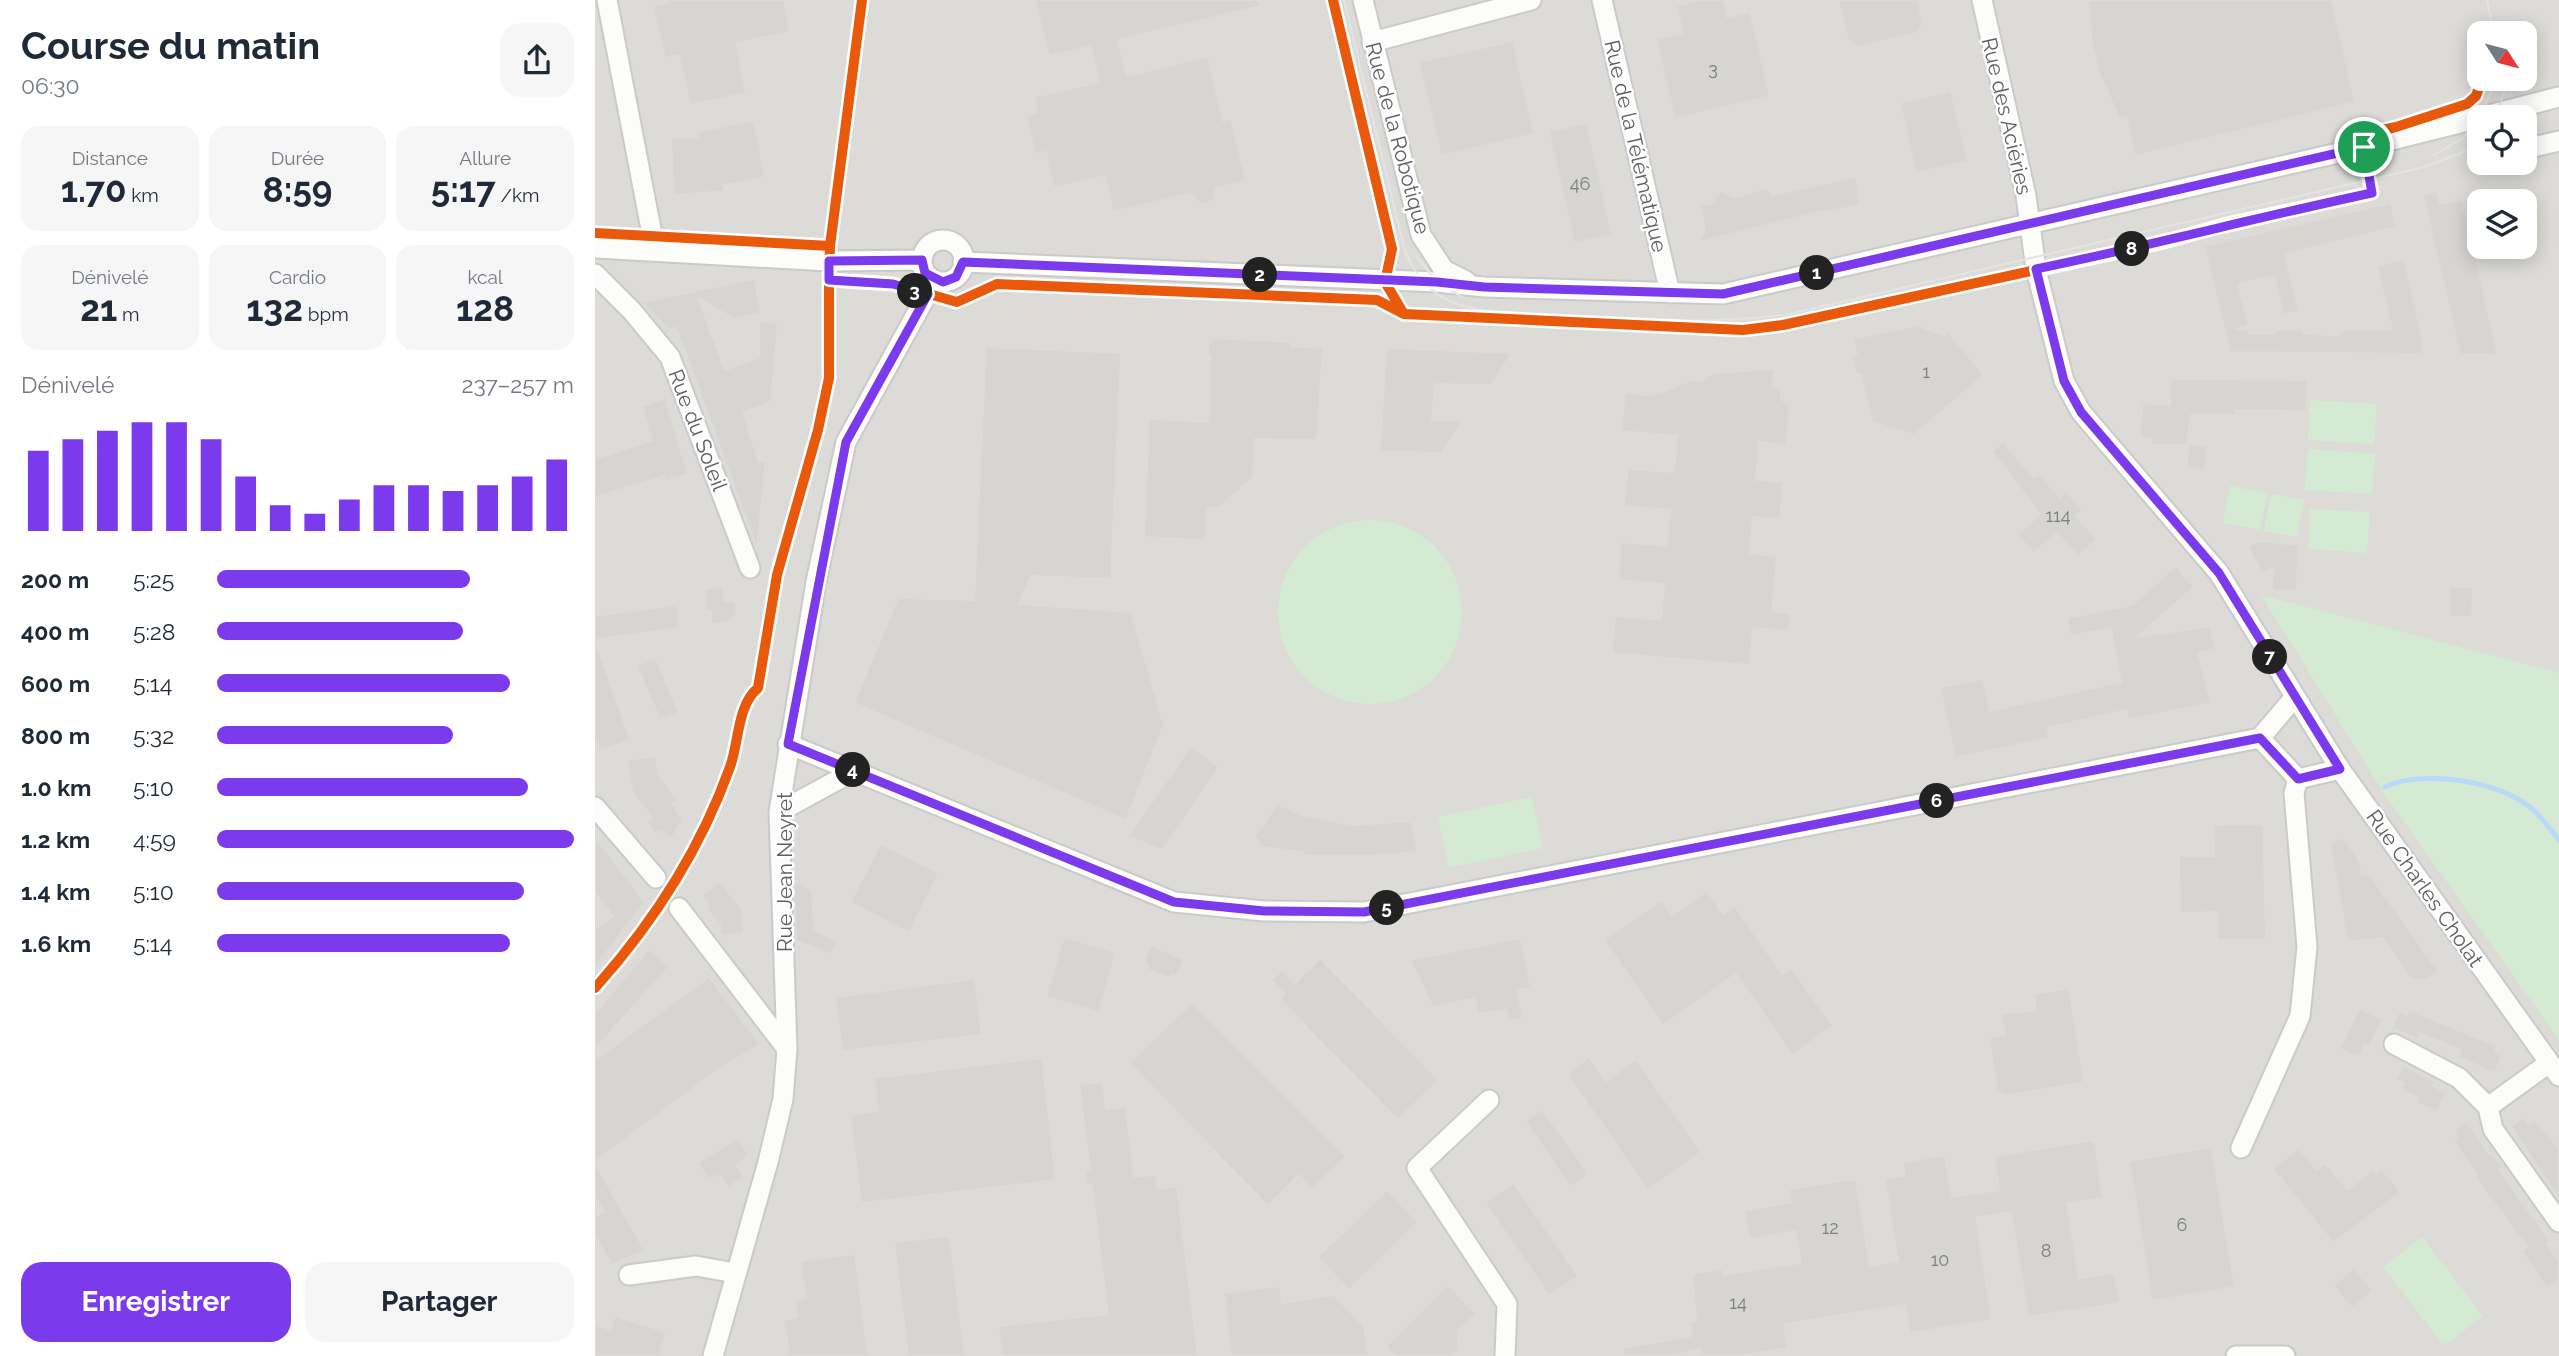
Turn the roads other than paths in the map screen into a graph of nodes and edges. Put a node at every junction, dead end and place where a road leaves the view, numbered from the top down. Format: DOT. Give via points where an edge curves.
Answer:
graph roads {
  1 [pos="607,0"];
  2 [pos="1363,0"];
  3 [pos="1531,0"];
  4 [pos="1602,0"];
  5 [pos="1982,0"];
  6 [pos="1372,42"];
  7 [pos="2559,97"];
  8 [pos="2527,105"];
  9 [pos="2467,121"];
  10 [pos="2460,123"];
  11 [pos="2467,128"];
  12 [pos="2559,141"];
  13 [pos="2537,146"];
  14 [pos="2028,225"];
  15 [pos="595,248"];
  16 [pos="655,250"];
  17 [pos="922,260"];
  18 [pos="963,262"];
  19 [pos="595,274"];
  20 [pos="935,280"];
  21 [pos="1484,287"];
  22 [pos="1670,293"];
  23 [pos="750,568"];
  24 [pos="2294,698"];
  25 [pos="2260,738"];
  26 [pos="788,744"];
  27 [pos="2340,769"];
  28 [pos="854,771"];
  29 [pos="2298,779"];
  30 [pos="595,807"];
  31 [pos="779,812"];
  32 [pos="656,878"];
  33 [pos="679,908"];
  34 [pos="2394,1044"];
  35 [pos="787,1049"];
  36 [pos="2554,1069"];
  37 [pos="1489,1100"];
  38 [pos="2488,1107"];
  39 [pos="2241,1148"];
  40 [pos="2559,1222"];
  41 [pos="735,1273"];
  42 [pos="629,1275"];
  43 [pos="713,1356"];
  44 [pos="1505,1356"];
  45 [pos="2236,1356"];
  46 [pos="2285,1356"];
  1 -- 16 [label="street"];
  2 -- 6 [label="street, Rue de la Robotique"];
  3 -- 6 [label="street"];
  4 -- 22 [label="street, Rue de la Télématique"];
  5 -- 14 [label="street, Rue des Aciéries" via="2026,196"];
  6 -- 21 [label="street, Rue de la Robotique" via="1421,235 1444,270"];
  7 -- 8 [label="street"];
  9 -- 10 [label="street"];
  10 -- 11 [label="street"];
  10 -- 14 [label="street"];
  12 -- 13 [label="street"];
  14 -- 22 [label="street" via="1723,294"];
  14 -- 24 [label="street, Rue des Aciéries" via="2071,399 2219,573"];
  15 -- 16 [label="street"];
  16 -- 17 [label="street" via="809,260"];
  17 -- 18 [label="street" via="932,243 945,240 958,246"];
  17 -- 20 [label="street" via="925,273"];
  18 -- 20 [label="street" via="956,277"];
  18 -- 21 [label="street"];
  19 -- 23 [label="street, Rue du Soleil" via="670,357"];
  20 -- 26 [label="street, Rue Jean Neyret" via="846,442"];
  21 -- 22 [label="street"];
  24 -- 25 [label="street"];
  24 -- 27 [label="street, Rue Charles Cholat"];
  25 -- 28 [label="street" via="1364,912 1264,911 1174,902"];
  25 -- 29 [label="street"];
  26 -- 28 [label="street"];
  26 -- 31 [label="street, Rue Jean Neyret"];
  27 -- 29 [label="street"];
  27 -- 36 [label="street, Rue Charles Cholat"];
  28 -- 31 [label="street"];
  29 -- 39 [label="street" via="2294,793 2307,947 2300,1017"];
  30 -- 32 [label="street"];
  31 -- 35 [label="street, Rue Jean Neyret"];
  33 -- 35 [label="street"];
  34 -- 38 [label="street" via="2459,1078"];
  35 -- 41 [label="street, Rue Jean Neyret" via="783,1099"];
  36 -- 38 [label="street"];
  37 -- 44 [label="street" via="1417,1168 1507,1304"];
  38 -- 40 [label="street" via="2493,1129"];
  41 -- 42 [label="street" via="697,1266"];
  41 -- 43 [label="street, Rue Jean Neyret"];
  45 -- 46 [label="street"];
}
